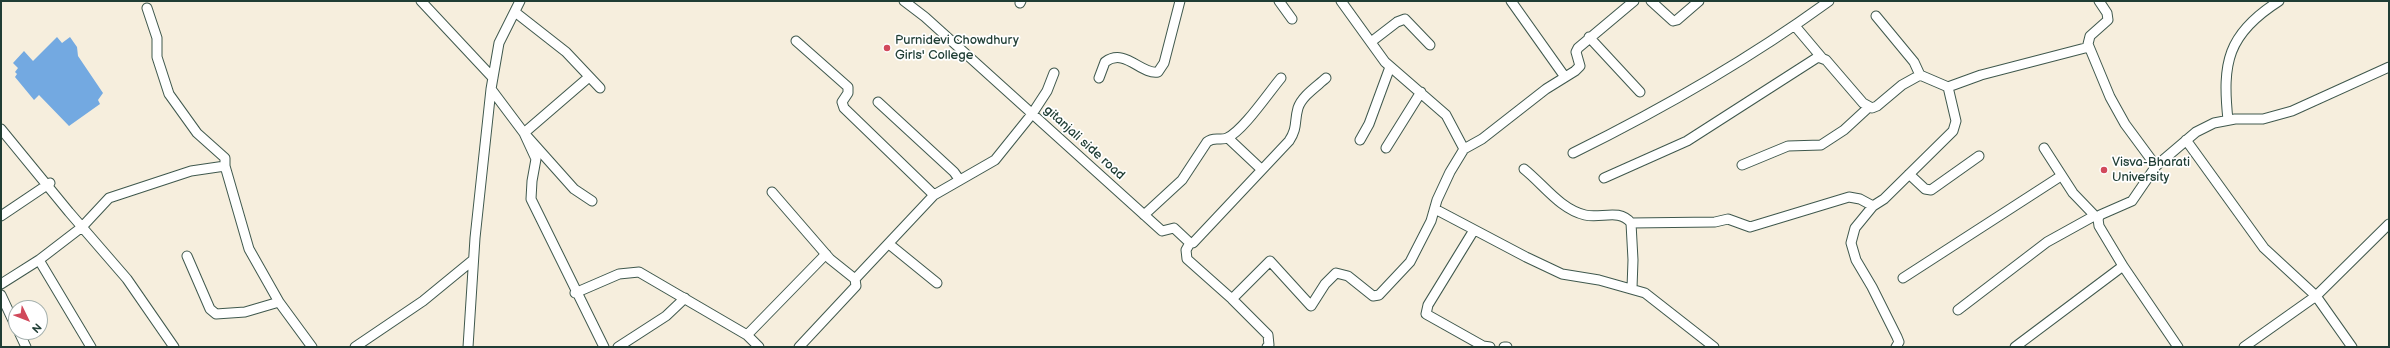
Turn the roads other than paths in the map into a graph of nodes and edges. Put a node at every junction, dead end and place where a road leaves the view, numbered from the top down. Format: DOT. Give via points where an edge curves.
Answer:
graph roads {
  1 [pos="421,1"];
  2 [pos="520,1"];
  3 [pos="904,1"];
  4 [pos="1180,1"];
  5 [pos="1280,1"];
  6 [pos="1341,1"];
  7 [pos="1511,1"];
  8 [pos="1634,1"];
  9 [pos="1651,1"];
  10 [pos="1699,1"];
  11 [pos="1829,1"];
  12 [pos="2099,1"];
  13 [pos="2279,1"];
  14 [pos="147,8"];
  15 [pos="515,12"];
  16 [pos="1876,16"];
  17 [pos="1292,19"];
  18 [pos="1795,26"];
  19 [pos="1589,37"];
  20 [pos="796,41"];
  21 [pos="1371,42"];
  22 [pos="1430,44"];
  23 [pos="2089,47"];
  24 [pos="1822,58"];
  25 [pos="1390,67"];
  26 [pos="2389,67"];
  27 [pos="1054,73"];
  28 [pos="1920,76"];
  29 [pos="589,77"];
  30 [pos="1565,77"];
  31 [pos="493,78"];
  32 [pos="1099,78"];
  33 [pos="1281,78"];
  34 [pos="1326,78"];
  35 [pos="1948,87"];
  36 [pos="600,88"];
  37 [pos="491,90"];
  38 [pos="1421,92"];
  39 [pos="1640,92"];
  40 [pos="878,102"];
  41 [pos="1869,107"];
  42 [pos="1032,114"];
  43 [pos="2228,120"];
  44 [pos="1,129"];
  45 [pos="524,133"];
  46 [pos="1228,138"];
  47 [pos="1360,140"];
  48 [pos="2186,140"];
  49 [pos="1386,148"];
  50 [pos="2044,148"];
  51 [pos="1464,149"];
  52 [pos="1574,153"];
  53 [pos="1979,156"];
  54 [pos="1742,165"];
  55 [pos="225,166"];
  56 [pos="2156,166"];
  57 [pos="1262,169"];
  58 [pos="1524,169"];
  59 [pos="1909,174"];
  60 [pos="2062,176"];
  61 [pos="1604,178"];
  62 [pos="959,179"];
  63 [pos="49,184"];
  64 [pos="772,192"];
  65 [pos="934,195"];
  66 [pos="592,201"];
  67 [pos="1873,206"];
  68 [pos="1435,209"];
  69 [pos="3,211"];
  70 [pos="1144,215"];
  71 [pos="2096,218"];
  72 [pos="1631,223"];
  73 [pos="82,227"];
  74 [pos="1474,230"];
  75 [pos="2387,230"];
  76 [pos="1190,243"];
  77 [pos="889,244"];
  78 [pos="826,254"];
  79 [pos="187,256"];
  80 [pos="39,260"];
  81 [pos="473,260"];
  82 [pos="2123,266"];
  83 [pos="1903,278"];
  84 [pos="855,279"];
  85 [pos="937,283"];
  86 [pos="1,284"];
  87 [pos="1632,288"];
  88 [pos="575,293"];
  89 [pos="1,295"];
  90 [pos="2316,296"];
  91 [pos="684,298"];
  92 [pos="1232,299"];
  93 [pos="279,302"];
  94 [pos="1958,310"];
  95 [pos="5,316"];
  96 [pos="746,334"];
  97 [pos="468,343"];
  98 [pos="1270,345"];
  99 [pos="90,347"];
  100 [pos="174,347"];
  101 [pos="312,347"];
  102 [pos="355,347"];
  103 [pos="460,347"];
  104 [pos="604,347"];
  105 [pos="618,347"];
  106 [pos="759,347"];
  107 [pos="799,347"];
  108 [pos="1490,347"];
  109 [pos="1714,347"];
  110 [pos="1896,347"];
  111 [pos="2015,347"];
  112 [pos="2178,347"];
  113 [pos="2244,347"];
  114 [pos="2352,347"];
  1 -- 31 [label="street"];
  2 -- 15 [label="street"];
  3 -- 42 [label="street, gitanjali side road"];
  4 -- 32 [label="street" via="1166,58 1158,72 1124,59 1113,58 1105,62"];
  5 -- 17 [label="street"];
  6 -- 21 [label="street"];
  7 -- 30 [label="street"];
  8 -- 19 [label="street"];
  9 -- 10 [label="street" via="1673,21"];
  11 -- 18 [label="street"];
  12 -- 23 [label="street" via="2108,20 2090,36"];
  13 -- 43 [label="street" via="2254,19 2231,50 2224,87"];
  14 -- 55 [label="street" via="157,38 157,57 169,94 197,133 225,158"];
  15 -- 29 [label="street" via="566,52"];
  15 -- 31 [label="street" via="499,42"];
  16 -- 28 [label="street" via="1914,62"];
  18 -- 24 [label="street"];
  18 -- 52 [label="street" via="1647,116"];
  19 -- 30 [label="street" via="1576,52 1580,66"];
  19 -- 39 [label="street"];
  20 -- 65 [label="street" via="848,87 848,93 842,102 844,108"];
  21 -- 22 [label="street" via="1405,19"];
  21 -- 25 [label="street"];
  23 -- 35 [label="street" via="1981,75"];
  23 -- 56 [label="street" via="2110,97 2125,124"];
  24 -- 41 [label="street"];
  24 -- 61 [label="street" via="1813,59 1757,98 1687,141"];
  25 -- 38 [label="street"];
  25 -- 47 [label="street" via="1369,124"];
  26 -- 43 [label="street" via="2292,111 2263,118"];
  27 -- 42 [label="street" via="1047,91"];
  28 -- 35 [label="street"];
  28 -- 41 [label="street" via="1876,106"];
  29 -- 36 [label="street"];
  29 -- 45 [label="street"];
  30 -- 51 [label="street" via="1482,139"];
  31 -- 37 [label="street"];
  33 -- 46 [label="street" via="1242,126"];
  34 -- 57 [label="street" via="1304,98 1299,107 1293,135"];
  35 -- 59 [label="street" via="1955,126 1953,132"];
  37 -- 45 [label="street"];
  37 -- 81 [label="street"];
  38 -- 49 [label="street"];
  38 -- 51 [label="street" via="1446,115"];
  40 -- 62 [label="street"];
  41 -- 54 [label="street" via="1844,130 1821,145 1788,146"];
  42 -- 62 [label="street" via="995,160"];
  42 -- 70 [label="street, gitanjali side road"];
  43 -- 48 [label="street" via="2214,123"];
  44 -- 63 [label="street"];
  45 -- 66 [label="street" via="574,189"];
  45 -- 88 [label="street" via="536,159 531,199 562,259"];
  46 -- 57 [label="street"];
  46 -- 70 [label="street" via="1213,138 1207,142 1182,180"];
  48 -- 56 [label="street"];
  48 -- 90 [label="street" via="2264,248"];
  50 -- 60 [label="street"];
  51 -- 68 [label="street" via="1450,172"];
  53 -- 59 [label="street" via="1931,190 1925,189"];
  55 -- 73 [label="street" via="191,172 109,198"];
  55 -- 93 [label="street" via="248,249"];
  56 -- 71 [label="street" via="2132,201"];
  57 -- 76 [label="street" via="1193,243"];
  58 -- 72 [label="street" via="1569,209 1587,216 1620,215"];
  59 -- 67 [label="street" via="1884,199"];
  60 -- 71 [label="street" via="2073,193"];
  60 -- 83 [label="street"];
  62 -- 65 [label="street"];
  63 -- 69 [label="street"];
  63 -- 73 [label="street"];
  64 -- 78 [label="street"];
  65 -- 77 [label="street"];
  67 -- 72 [label="street" via="1860,199 1850,198 1750,227 1728,219 1715,222"];
  67 -- 110 [label="street" via="1855,228 1851,243 1852,252 1897,337 1899,342"];
  68 -- 74 [label="street"];
  68 -- 92 [label="street" via="1410,262 1379,295 1373,296 1348,276 1336,273 1325,284 1311,306 1270,261"];
  70 -- 76 [label="street, gitanjali side road" via="1162,231 1174,228"];
  71 -- 82 [label="street"];
  71 -- 94 [label="street" via="2047,242"];
  72 -- 87 [label="street"];
  73 -- 80 [label="street"];
  73 -- 100 [label="street" via="127,278"];
  74 -- 87 [label="street" via="1562,274"];
  74 -- 108 [label="street" via="1428,305 1426,314 1483,346"];
  75 -- 90 [label="street"];
  76 -- 92 [label="street" via="1186,250 1187,259"];
  77 -- 84 [label="street"];
  77 -- 85 [label="street"];
  78 -- 84 [label="street"];
  78 -- 96 [label="street"];
  79 -- 93 [label="street" via="210,309 216,314 246,312"];
  80 -- 86 [label="street"];
  80 -- 99 [label="street"];
  81 -- 97 [label="street"];
  81 -- 102 [label="street" via="423,301"];
  82 -- 111 [label="street"];
  82 -- 112 [label="street"];
  84 -- 107 [label="street" via="856,286"];
  87 -- 109 [label="street" via="1645,293"];
  88 -- 91 [label="street" via="619,274 640,272"];
  88 -- 104 [label="street"];
  89 -- 95 [label="street"];
  90 -- 113 [label="street"];
  90 -- 114 [label="street"];
  91 -- 96 [label="street"];
  91 -- 105 [label="street" via="666,316"];
  92 -- 98 [label="street" via="1268,335"];
  93 -- 101 [label="street"];
  96 -- 106 [label="street"];
  97 -- 103 [label="street"];
}
